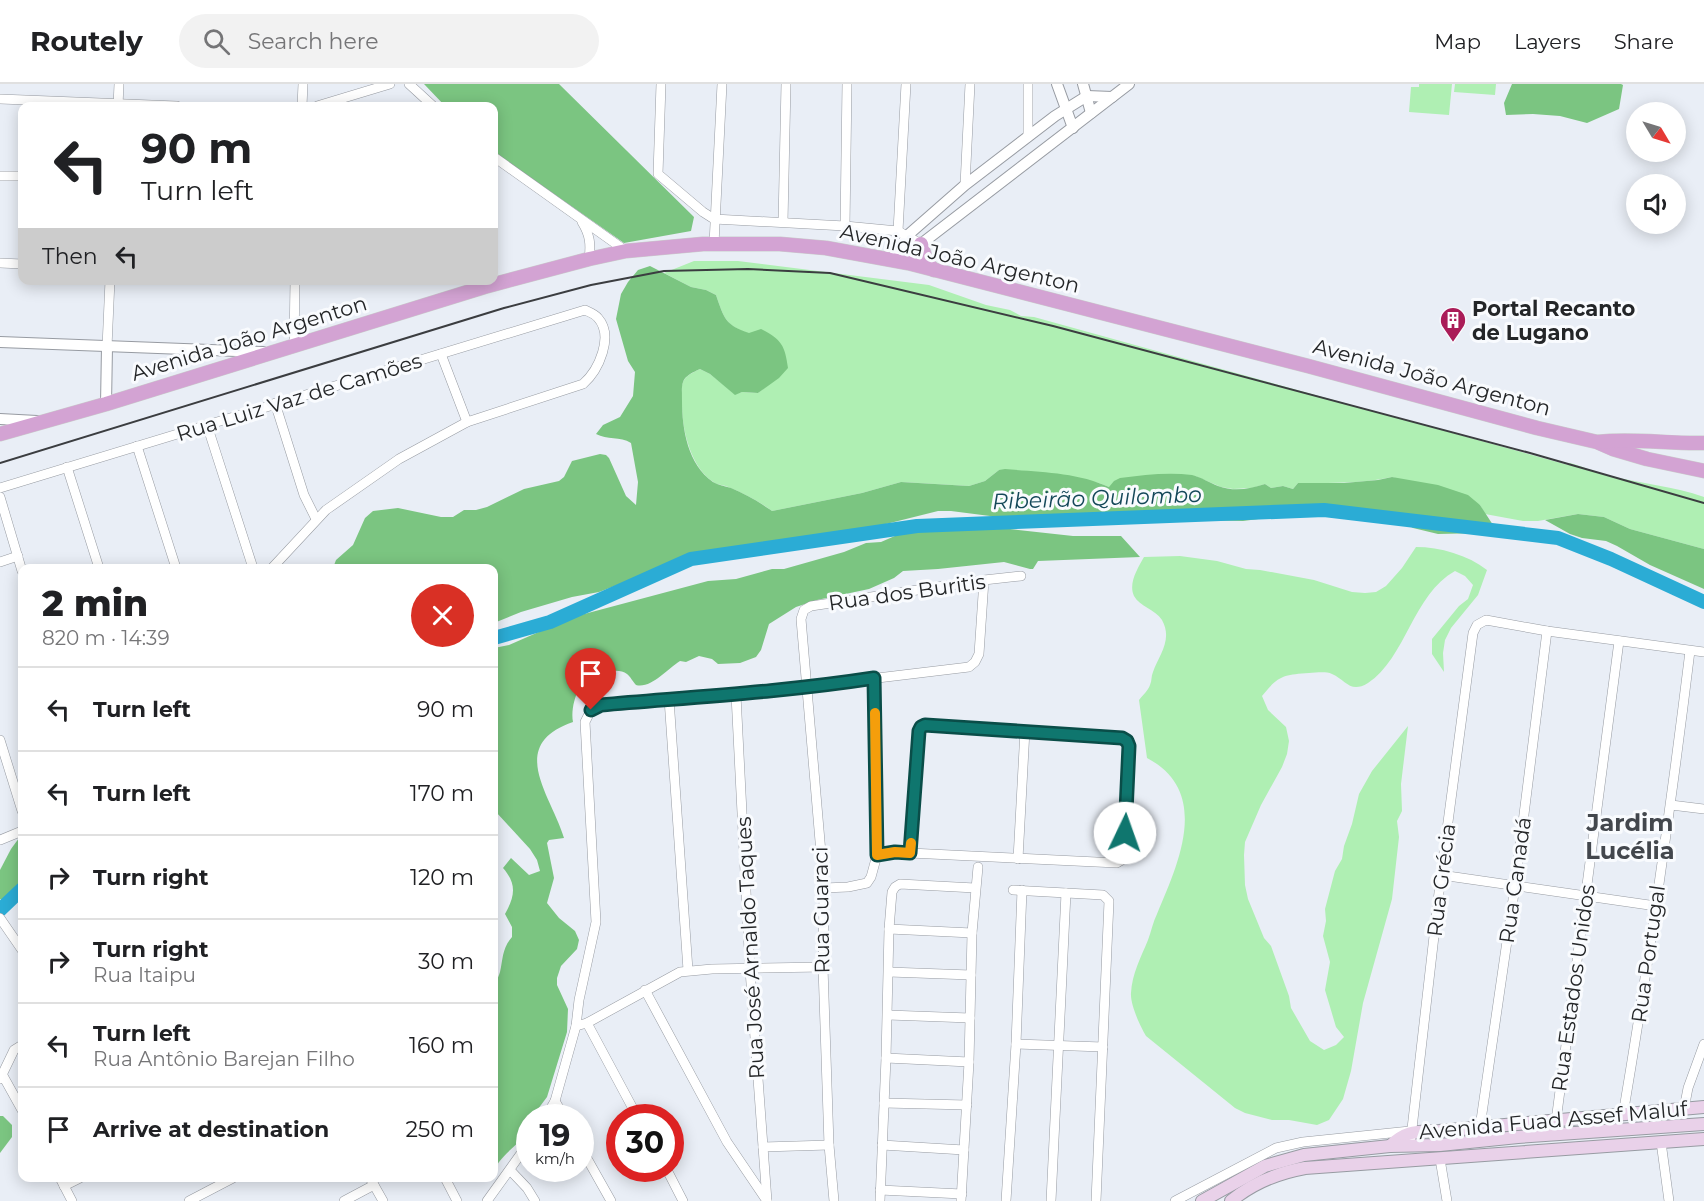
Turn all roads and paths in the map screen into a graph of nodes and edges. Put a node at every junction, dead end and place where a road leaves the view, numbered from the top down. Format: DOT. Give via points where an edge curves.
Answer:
graph roads {
  1 [pos="119,84"];
  2 [pos="303,84"];
  3 [pos="390,84"];
  4 [pos="409,84"];
  5 [pos="661,84"];
  6 [pos="722,84"];
  7 [pos="786,84"];
  8 [pos="847,84"];
  9 [pos="906,84"];
  10 [pos="970,84"];
  11 [pos="1028,84"];
  12 [pos="1057,84"];
  13 [pos="1083,84"];
  14 [pos="1129,84"];
  15 [pos="1088,96"];
  16 [pos="1113,97"];
  17 [pos="0,99"];
  18 [pos="59,102"];
  19 [pos="118,102"];
  20 [pos="302,102"];
  21 [pos="330,102"];
  22 [pos="429,102"];
  23 [pos="1066,108"];
  24 [pos="1091,113"];
  25 [pos="1073,128"];
  26 [pos="1028,137"];
  27 [pos="498,160"];
  28 [pos="0,176"];
  29 [pos="18,176"];
  30 [pos="965,185"];
  31 [pos="579,218"];
  32 [pos="714,219"];
  33 [pos="783,222"];
  34 [pos="845,226"];
  35 [pos="903,233"];
  36 [pos="714,244"];
  37 [pos="921,244"];
  38 [pos="626,251"];
  39 [pos="589,259"];
  40 [pos="892,259"];
  41 [pos="0,263"];
  42 [pos="908,263"];
  43 [pos="18,264"];
  44 [pos="934,270"];
  45 [pos="498,283"];
  46 [pos="110,285"];
  47 [pos="295,285"];
  48 [pos="492,285"];
  49 [pos="0,342"];
  50 [pos="294,345"];
  51 [pos="107,347"];
  52 [pos="271,353"];
  53 [pos="441,354"];
  54 [pos="106,404"];
  55 [pos="274,404"];
  56 [pos="0,419"];
  57 [pos="43,421"];
  58 [pos="467,422"];
  59 [pos="207,425"];
  60 [pos="0,434"];
  61 [pos="1597,442"];
  62 [pos="1704,443"];
  63 [pos="137,446"];
  64 [pos="66,467"];
  65 [pos="1704,471"];
  66 [pos="0,488"];
  67 [pos="0,497"];
  68 [pos="316,519"];
  69 [pos="18,556"];
  70 [pos="0,562"];
  71 [pos="20,564"];
  72 [pos="98,564"];
  73 [pos="175,564"];
  74 [pos="252,564"];
  75 [pos="276,564"];
  76 [pos="1021,576"];
  77 [pos="984,580"];
  78 [pos="801,619"];
  79 [pos="1547,632"];
  80 [pos="1619,641"];
  81 [pos="1690,651"];
  82 [pos="1704,652"];
  83 [pos="874,678"];
  84 [pos="808,688"];
  85 [pos="736,695"];
  86 [pos="669,699"];
  87 [pos="1026,730"];
  88 [pos="0,740"];
  89 [pos="18,798"];
  90 [pos="1671,805"];
  91 [pos="1704,809"];
  92 [pos="18,833"];
  93 [pos="0,840"];
  94 [pos="910,853"];
  95 [pos="877,855"];
  96 [pos="1018,859"];
  97 [pos="978,867"];
  98 [pos="1441,875"];
  99 [pos="1515,885"];
  100 [pos="824,888"];
  101 [pos="975,888"];
  102 [pos="1066,893"];
  103 [pos="1586,895"];
  104 [pos="1656,906"];
  105 [pos="2,920"];
  106 [pos="889,929"];
  107 [pos="972,933"];
  108 [pos="18,944"];
  109 [pos="823,967"];
  110 [pos="687,970"];
  111 [pos="750,970"];
  112 [pos="889,972"];
  113 [pos="971,975"];
  114 [pos="645,990"];
  115 [pos="888,1015"];
  116 [pos="970,1018"];
  117 [pos="587,1023"];
  118 [pos="576,1026"];
  119 [pos="1016,1044"];
  120 [pos="1704,1044"];
  121 [pos="1060,1045"];
  122 [pos="1103,1047"];
  123 [pos="18,1048"];
  124 [pos="886,1058"];
  125 [pos="969,1062"];
  126 [pos="1,1076"];
  127 [pos="555,1101"];
  128 [pos="884,1103"];
  129 [pos="18,1104"];
  130 [pos="553,1104"];
  131 [pos="557,1104"];
  132 [pos="630,1104"];
  133 [pos="967,1106"];
  134 [pos="1704,1107"];
  135 [pos="1684,1109"];
  136 [pos="1623,1115"];
  137 [pos="1556,1121"];
  138 [pos="1704,1124"];
  139 [pos="1480,1128"];
  140 [pos="1412,1131"];
  141 [pos="1704,1139"];
  142 [pos="1661,1142"];
  143 [pos="829,1144"];
  144 [pos="882,1145"];
  145 [pos="1390,1146"];
  146 [pos="1410,1146"];
  147 [pos="763,1147"];
  148 [pos="964,1150"];
  149 [pos="1440,1159"];
  150 [pos="516,1161"];
  151 [pos="510,1170"];
  152 [pos="594,1171"];
  153 [pos="62,1182"];
  154 [pos="225,1182"];
  155 [pos="371,1182"];
  156 [pos="373,1182"];
  157 [pos="447,1182"];
  158 [pos="673,1182"];
  159 [pos="880,1190"];
  160 [pos="962,1198"];
  161 [pos="72,1201"];
  162 [pos="189,1201"];
  163 [pos="344,1201"];
  164 [pos="383,1201"];
  165 [pos="458,1201"];
  166 [pos="487,1201"];
  167 [pos="535,1201"];
  168 [pos="611,1201"];
  169 [pos="683,1201"];
  170 [pos="767,1201"];
  171 [pos="834,1201"];
  172 [pos="880,1201"];
  173 [pos="1006,1201"];
  174 [pos="1051,1201"];
  175 [pos="1096,1201"];
  176 [pos="1175,1201"];
  177 [pos="1202,1201"];
  178 [pos="1231,1201"];
  179 [pos="1447,1201"];
  180 [pos="1669,1201"];
  1 -- 19 [label="street"];
  2 -- 20 [label="street"];
  3 -- 21 [label="street"];
  4 -- 22 [label="street"];
  5 -- 32 [label="street" via="658,174"];
  6 -- 32 [label="street"];
  7 -- 33 [label="street"];
  8 -- 34 [label="street"];
  9 -- 35 [label="street"];
  10 -- 30 [label="street"];
  11 -- 26 [label="street"];
  12 -- 23 [label="street"];
  13 -- 15 [label="street"];
  14 -- 16 [label="street"];
  15 -- 16 [label="street"];
  15 -- 23 [label="street"];
  15 -- 24 [label="street"];
  16 -- 24 [label="street"];
  17 -- 18 [label="street"];
  23 -- 25 [label="street"];
  23 -- 26 [label="street"];
  24 -- 25 [label="street"];
  25 -- 37 [label="street"];
  26 -- 30 [label="street"];
  27 -- 31 [label="street"];
  28 -- 29 [label="street"];
  30 -- 35 [label="street"];
  31 -- 38 [label="street"];
  31 -- 39 [label="street" via="591,244"];
  32 -- 33 [label="street"];
  32 -- 36 [label="street"];
  33 -- 34 [label="street"];
  34 -- 35 [label="street"];
  35 -- 37 [label="street"];
  35 -- 40 [label="street"];
  36 -- 38 [label="main road, Avenida João Argenton"];
  36 -- 40 [label="main road, Avenida João Argenton" via="780,244"];
  37 -- 42 [label="street"];
  37 -- 44 [label="main road" via="927,263"];
  38 -- 39 [label="main road, Avenida João Argenton"];
  39 -- 45 [label="main road, Avenida João Argenton"];
  40 -- 42 [label="main road, Avenida João Argenton"];
  41 -- 43 [label="street"];
  42 -- 44 [label="main road, Avenida João Argenton"];
  44 -- 61 [label="main road, Avenida João Argenton"];
  46 -- 51 [label="street"];
  47 -- 50 [label="street"];
  48 -- 50 [label="main road, Avenida João Argenton"];
  49 -- 51 [label="street"];
  50 -- 52 [label="main road, Avenida João Argenton"];
  51 -- 52 [label="street"];
  51 -- 54 [label="street"];
  52 -- 54 [label="main road, Avenida João Argenton"];
  53 -- 55 [label="street, Rua Luiz Vaz de Camões"];
  53 -- 58 [label="street"];
  53 -- 58 [label="street, Rua Luiz Vaz de Camões" via="585,310 597,316 604,328 596,370 583,384"];
  54 -- 57 [label="main road, Avenida João Argenton"];
  55 -- 59 [label="street, Rua Luiz Vaz de Camões"];
  55 -- 68 [label="street" via="304,495"];
  56 -- 57 [label="street"];
  57 -- 60 [label="main road, Avenida João Argenton"];
  58 -- 68 [label="street" via="399,459"];
  59 -- 63 [label="street, Rua Luiz Vaz de Camões"];
  59 -- 74 [label="street"];
  61 -- 62 [label="main road, Avenida João Argenton"];
  61 -- 65 [label="main road, Avenida João Argenton" via="1647,459"];
  63 -- 64 [label="street, Rua Luiz Vaz de Camões"];
  63 -- 73 [label="street"];
  64 -- 66 [label="street, Rua Luiz Vaz de Camões"];
  64 -- 72 [label="street"];
  67 -- 69 [label="street"];
  68 -- 75 [label="street"];
  69 -- 70 [label="street"];
  69 -- 71 [label="street"];
  76 -- 77 [label="street, Rua dos Buritis"];
  77 -- 78 [label="street, Rua dos Buritis" via="812,606 804,610"];
  77 -- 83 [label="street" via="979,654 975,662 969,667"];
  78 -- 84 [label="street, Rua Guaraci"];
  79 -- 80 [label="street"];
  79 -- 98 [label="street, Rua Grécia" via="1486,620 1473,633"];
  79 -- 99 [label="street, Rua Canadá"];
  80 -- 81 [label="street"];
  80 -- 103 [label="street, Rua Estados Unidos"];
  81 -- 82 [label="street"];
  81 -- 90 [label="street, Rua Portugal"];
  83 -- 84 [label="street"];
  83 -- 95 [label="street"];
  84 -- 85 [label="street"];
  84 -- 100 [label="street, Rua Guaraci"];
  85 -- 86 [label="street"];
  85 -- 111 [label="street, Rua José Arnaldo Taques"];
  86 -- 110 [label="street"];
  86 -- 118 [label="street" via="601,705 591,710 585,722 596,922"];
  87 -- 94 [label="street" via="921,727"];
  87 -- 96 [label="street"];
  87 -- 96 [label="street" via="1127,741 1124,855 1117,863"];
  88 -- 89 [label="street"];
  90 -- 91 [label="street"];
  90 -- 104 [label="street, Rua Portugal"];
  92 -- 93 [label="street"];
  94 -- 95 [label="street"];
  94 -- 96 [label="street"];
  95 -- 100 [label="street" via="867,883"];
  97 -- 101 [label="street"];
  98 -- 99 [label="street"];
  98 -- 140 [label="street, Rua Grécia"];
  99 -- 103 [label="street"];
  99 -- 139 [label="street, Rua Canadá"];
  100 -- 109 [label="street, Rua Guaraci"];
  101 -- 106 [label="street" via="900,884 892,892"];
  101 -- 107 [label="street"];
  102 -- 119 [label="street" via="1017,890"];
  102 -- 121 [label="street"];
  102 -- 122 [label="street" via="1103,895 1109,901"];
  103 -- 104 [label="street"];
  103 -- 137 [label="street, Rua Estados Unidos"];
  104 -- 136 [label="street, Rua Portugal"];
  105 -- 108 [label="street"];
  106 -- 107 [label="street"];
  106 -- 112 [label="street"];
  107 -- 113 [label="street"];
  109 -- 111 [label="street"];
  109 -- 143 [label="street, Rua Guaraci"];
  110 -- 111 [label="street"];
  110 -- 114 [label="street"];
  111 -- 147 [label="street, Rua José Arnaldo Taques"];
  112 -- 113 [label="street"];
  112 -- 115 [label="street"];
  113 -- 116 [label="street"];
  114 -- 117 [label="street"];
  114 -- 170 [label="street" via="727,1142"];
  115 -- 116 [label="street"];
  115 -- 124 [label="street"];
  116 -- 125 [label="street"];
  117 -- 118 [label="street"];
  117 -- 132 [label="street"];
  118 -- 127 [label="street"];
  119 -- 121 [label="street"];
  119 -- 173 [label="street"];
  120 -- 135 [label="street"];
  121 -- 122 [label="street"];
  121 -- 174 [label="street"];
  122 -- 175 [label="street"];
  123 -- 126 [label="street"];
  124 -- 125 [label="street"];
  124 -- 128 [label="street"];
  125 -- 133 [label="street"];
  126 -- 129 [label="street"];
  127 -- 130 [label="street"];
  127 -- 131 [label="street"];
  128 -- 133 [label="street"];
  128 -- 144 [label="street"];
  133 -- 148 [label="street"];
  134 -- 135 [label="main road, Avenida Fuad Assef Maluf"];
  135 -- 136 [label="main road, Avenida Fuad Assef Maluf"];
  136 -- 137 [label="main road, Avenida Fuad Assef Maluf"];
  137 -- 139 [label="main road, Avenida Fuad Assef Maluf"];
  138 -- 146 [label="main road"];
  139 -- 140 [label="main road, Avenida Fuad Assef Maluf"];
  140 -- 145 [label="main road, Avenida Fuad Assef Maluf"];
  140 -- 146 [label="street, Rua Grécia"];
  140 -- 176 [label="street" via="1276,1148"];
  141 -- 142 [label="main road, Avenida Fuad Assef Maluf"];
  142 -- 149 [label="main road, Avenida Fuad Assef Maluf"];
  142 -- 180 [label="street"];
  143 -- 147 [label="street"];
  143 -- 171 [label="street, Rua Guaraci"];
  144 -- 148 [label="street"];
  144 -- 159 [label="street"];
  145 -- 146 [label="main road"];
  145 -- 177 [label="main road, Avenida Fuad Assef Maluf" via="1285,1159"];
  147 -- 170 [label="street, Rua José Arnaldo Taques"];
  148 -- 160 [label="street"];
  149 -- 178 [label="main road, Avenida Fuad Assef Maluf" via="1287,1171 1268,1177"];
  149 -- 179 [label="street"];
  150 -- 151 [label="street"];
  151 -- 166 [label="street"];
  151 -- 167 [label="street"];
  152 -- 168 [label="street"];
  153 -- 161 [label="street"];
  154 -- 162 [label="street"];
  155 -- 163 [label="street"];
  156 -- 164 [label="street"];
  157 -- 165 [label="street"];
  158 -- 169 [label="street"];
  159 -- 160 [label="street"];
  159 -- 172 [label="street"];
}
